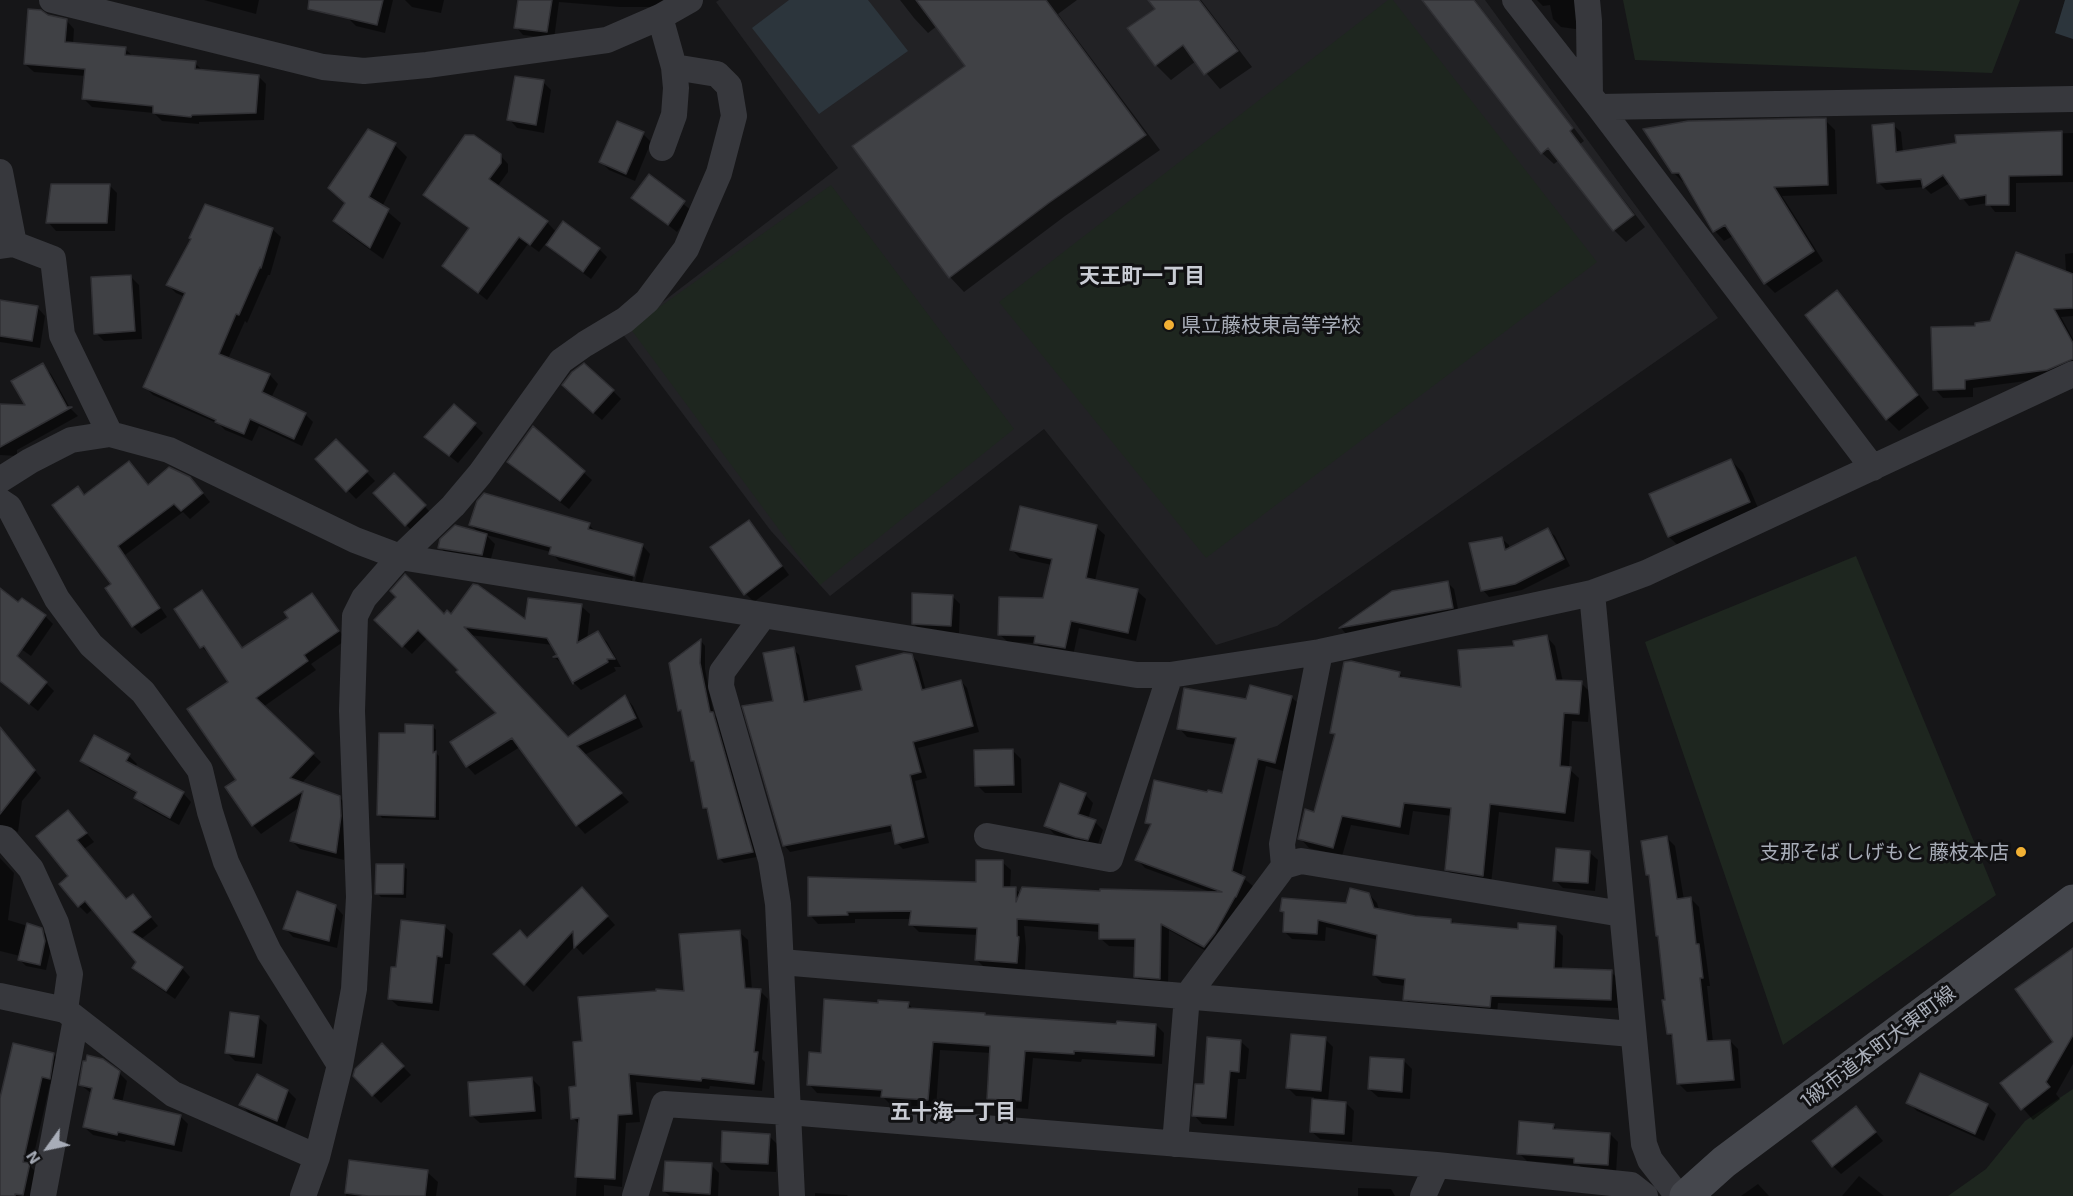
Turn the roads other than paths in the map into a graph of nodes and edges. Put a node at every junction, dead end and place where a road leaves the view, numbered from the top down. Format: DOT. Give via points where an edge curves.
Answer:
graph roads {
  1 [pos="52,0"];
  2 [pos="690,0"];
  3 [pos="1515,0"];
  4 [pos="1587,0"];
  5 [pos="660,17"];
  6 [pos="674,67"];
  7 [pos="2073,99"];
  8 [pos="1595,101"];
  9 [pos="662,148"];
  10 [pos="0,172"];
  11 [pos="7,245"];
  12 [pos="2073,374"];
  13 [pos="110,434"];
  14 [pos="1873,468"];
  15 [pos="0,480"];
  16 [pos="0,501"];
  17 [pos="400,557"];
  18 [pos="1592,593"];
  19 [pos="764,616"];
  20 [pos="1320,652"];
  21 [pos="1170,675"];
  22 [pos="987,836"];
  23 [pos="0,838"];
  24 [pos="1284,866"];
  25 [pos="2073,901"];
  26 [pos="1623,914"];
  27 [pos="781,962"];
  28 [pos="0,996"];
  29 [pos="1186,996"];
  30 [pos="70,1014"];
  31 [pos="1632,1034"];
  32 [pos="340,1065"];
  33 [pos="788,1112"];
  34 [pos="1175,1144"];
  35 [pos="317,1157"];
  36 [pos="1437,1165"];
  37 [pos="43,1196"];
  38 [pos="303,1196"];
  39 [pos="635,1196"];
  40 [pos="792,1196"];
  41 [pos="1423,1196"];
  42 [pos="1645,1196"];
  43 [pos="1678,1196"];
  44 [pos="1686,1196"];
  1 -- 5 [label="street" via="323,67 364,71 607,40"];
  2 -- 5 [label="street"];
  3 -- 8 [label="street"];
  4 -- 8 [label="street"];
  5 -- 6 [label="street"];
  6 -- 9 [label="street" via="674,115"];
  6 -- 17 [label="street" via="717,74 729,86 734,116 719,173 686,249 647,301 626,320 561,361 480,474"];
  7 -- 8 [label="street"];
  8 -- 14 [label="street"];
  10 -- 11 [label="street"];
  11 -- 13 [label="street" via="53,259 62,335"];
  12 -- 14 [label="street"];
  13 -- 15 [label="street" via="71,440"];
  13 -- 17 [label="street" via="169,450 355,540"];
  14 -- 18 [label="street" via="1646,573"];
  16 -- 32 [label="street" via="9,507 57,599 91,645 143,692 200,770 226,862 268,952"];
  17 -- 19 [label="street"];
  17 -- 32 [label="street" via="364,598 355,616 352,711 359,897 354,989"];
  18 -- 20 [label="street"];
  18 -- 26 [label="street"];
  19 -- 21 [label="street" via="1137,675"];
  19 -- 27 [label="street" via="722,672 721,686 771,860"];
  20 -- 21 [label="street"];
  20 -- 24 [label="street" via="1282,844"];
  21 -- 22 [label="street" via="1110,859"];
  23 -- 30 [label="street" via="31,869 56,923 70,974"];
  24 -- 26 [label="street" via="1301,861"];
  24 -- 29 [label="street"];
  25 -- 44 [label="street, 1級市道本町大東町線" via="1725,1162"];
  26 -- 31 [label="street"];
  27 -- 29 [label="street"];
  27 -- 33 [label="street"];
  28 -- 30 [label="street"];
  29 -- 31 [label="street"];
  29 -- 34 [label="street"];
  30 -- 35 [label="street" via="173,1094"];
  30 -- 37 [label="street"];
  31 -- 43 [label="street" via="1644,1144 1650,1160"];
  32 -- 35 [label="street"];
  33 -- 34 [label="street"];
  33 -- 39 [label="street" via="664,1104"];
  33 -- 40 [label="street"];
  34 -- 36 [label="street"];
  35 -- 38 [label="street"];
  36 -- 41 [label="street"];
  36 -- 42 [label="street" via="1631,1185"];
}
